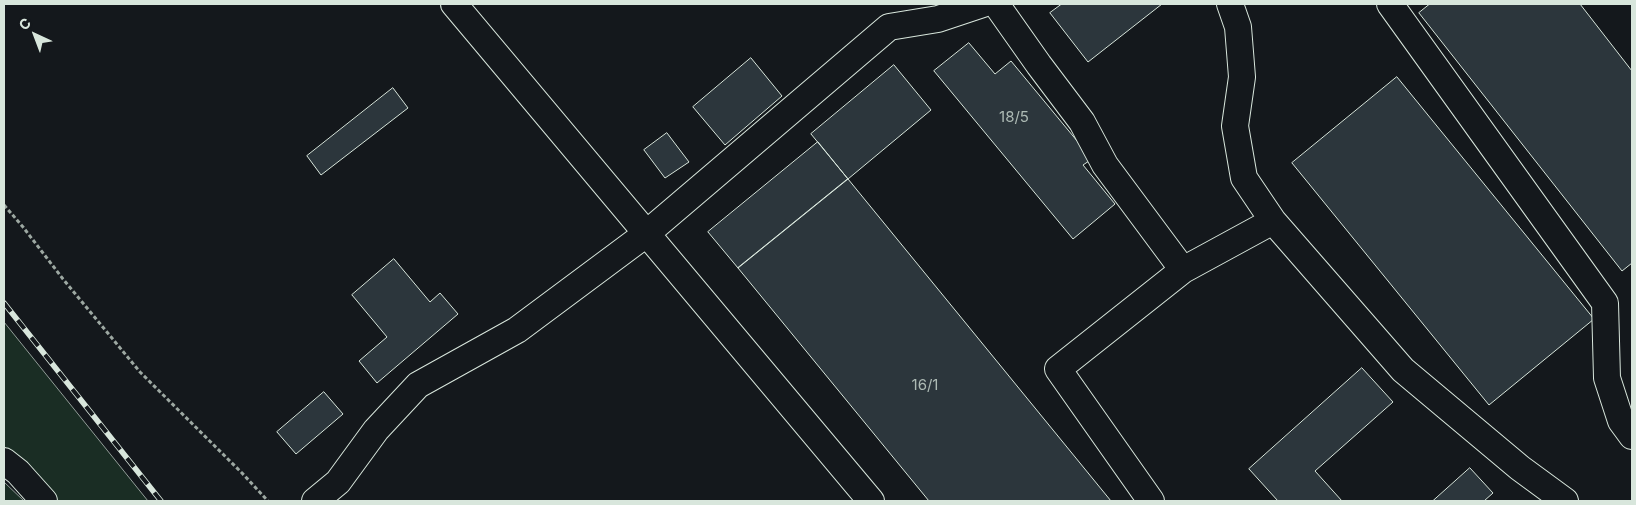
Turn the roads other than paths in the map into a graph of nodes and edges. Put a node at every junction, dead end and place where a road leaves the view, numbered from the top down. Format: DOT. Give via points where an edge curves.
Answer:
graph roads {
  1 [pos="454,4"];
  2 [pos="983,4"];
  3 [pos="996,4"];
  4 [pos="1230,4"];
  5 [pos="1390,4"];
  6 [pos="1274,221"];
  7 [pos="646,234"];
  8 [pos="1183,270"];
  9 [pos="1632,436"];
  10 [pos="4,461"];
  11 [pos="44,501"];
  12 [pos="315,501"];
  13 [pos="871,501"];
  14 [pos="1151,501"];
  15 [pos="1565,501"];
  1 -- 7 [label="lane"];
  2 -- 7 [label="lane" via="938,19 889,27"];
  3 -- 8 [label="lane" via="1082,122 1105,165"];
  4 -- 6 [label="lane" via="1238,27 1242,77 1235,126 1244,178"];
  5 -- 9 [label="lane" via="1605,303 1607,378 1620,421"];
  6 -- 8 [label="lane"];
  6 -- 15 [label="lane" via="1403,370 1520,468"];
  7 -- 12 [label="lane" via="517,330 418,385 376,430 338,482"];
  7 -- 13 [label="lane"];
  8 -- 14 [label="lane" via="1058,369"];
  10 -- 11 [label="lane"];
}
